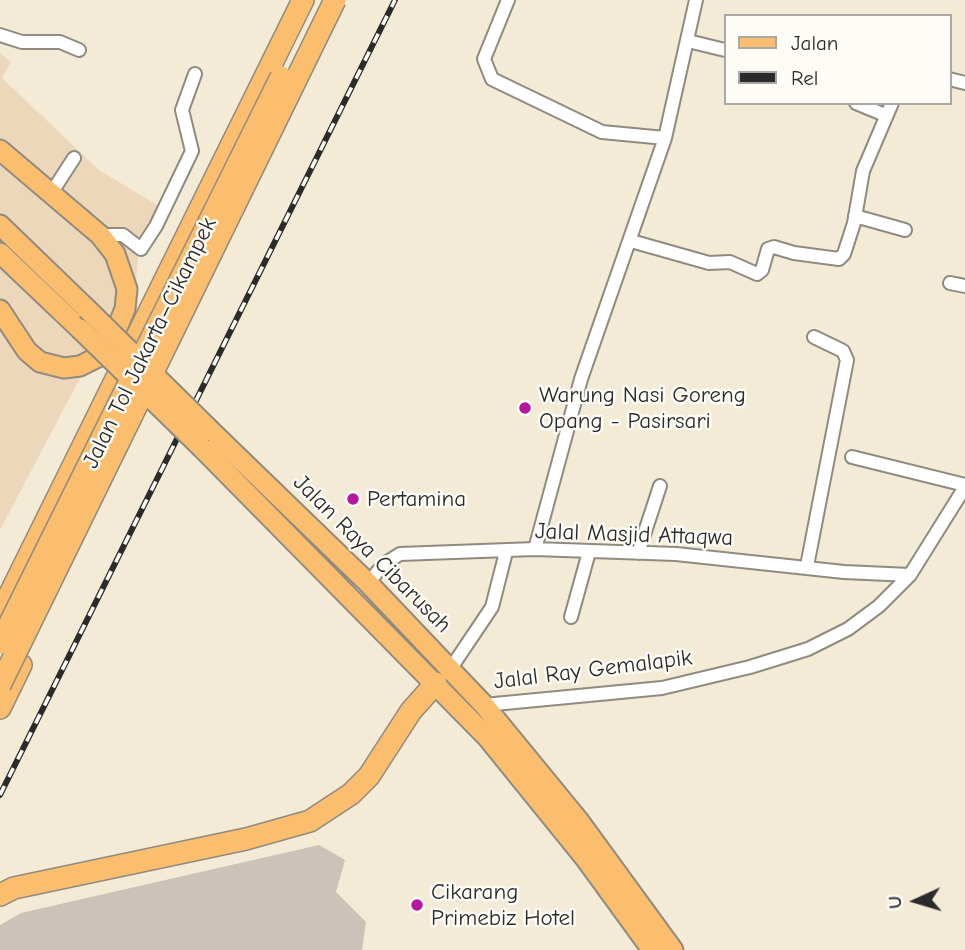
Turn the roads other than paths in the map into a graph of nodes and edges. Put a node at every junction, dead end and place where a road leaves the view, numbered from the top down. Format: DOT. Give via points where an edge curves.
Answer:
graph roads {
  1 [pos="303,0"];
  2 [pos="319,0"];
  3 [pos="335,0"];
  4 [pos="346,0"];
  5 [pos="696,0"];
  6 [pos="506,1"];
  7 [pos="0,36"];
  8 [pos="688,41"];
  9 [pos="79,50"];
  10 [pos="724,50"];
  11 [pos="195,74"];
  12 [pos="860,105"];
  13 [pos="891,105"];
  14 [pos="885,116"];
  15 [pos="665,138"];
  16 [pos="0,150"];
  17 [pos="74,158"];
  18 [pos="52,192"];
  19 [pos="855,216"];
  20 [pos="0,225"];
  21 [pos="905,230"];
  22 [pos="100,235"];
  23 [pos="631,241"];
  24 [pos="0,253"];
  25 [pos="950,283"];
  26 [pos="965,286"];
  27 [pos="0,310"];
  28 [pos="814,337"];
  29 [pos="206,440"];
  30 [pos="852,457"];
  31 [pos="660,486"];
  32 [pos="965,486"];
  33 [pos="535,549"];
  34 [pos="506,552"];
  35 [pos="589,552"];
  36 [pos="638,553"];
  37 [pos="807,566"];
  38 [pos="910,575"];
  39 [pos="368,583"];
  40 [pos="0,614"];
  41 [pos="571,617"];
  42 [pos="0,643"];
  43 [pos="443,676"];
  44 [pos="0,685"];
  45 [pos="0,708"];
  46 [pos="477,712"];
  47 [pos="0,895"];
  48 [pos="652,950"];
  49 [pos="673,950"];
  1 -- 40 [label="highway, Jalan Tol Jakarta–Cikampek"];
  2 -- 42 [label="highway, bridge"];
  3 -- 44 [label="highway, bridge"];
  4 -- 45 [label="highway, Jalan Tol Jakarta–Cikampek"];
  5 -- 8 [label="street"];
  6 -- 15 [label="street" via="484,59 492,79 602,132"];
  7 -- 9 [label="street" via="22,42 60,42"];
  8 -- 10 [label="street"];
  8 -- 15 [label="street"];
  11 -- 22 [label="street" via="182,110 192,151 156,226 141,249 123,235"];
  12 -- 14 [label="street"];
  13 -- 14 [label="street"];
  14 -- 19 [label="street" via="863,171"];
  15 -- 23 [label="street"];
  16 -- 18 [label="main road"];
  17 -- 18 [label="street"];
  18 -- 22 [label="main road"];
  19 -- 21 [label="street"];
  19 -- 23 [label="street" via="839,260 774,247 768,249 757,274 730,262 709,263"];
  20 -- 29 [label="main road, Jalan Raya Cibarusah, bridge" via="87,309"];
  22 -- 27 [label="main road" via="115,254 127,289 118,328 102,355 64,368 40,362 27,351"];
  23 -- 33 [label="street" via="581,379"];
  24 -- 29 [label="main road, Jalan Raya Cibarusah, bridge"];
  25 -- 26 [label="street"];
  28 -- 37 [label="street" via="843,351 847,360"];
  29 -- 39 [label="main road, Jalan Raya Cibarusah"];
  29 -- 43 [label="main road, Jalan Raya Cibarusah"];
  30 -- 32 [label="street"];
  31 -- 36 [label="street"];
  32 -- 38 [label="street, Jalal Ray Gemalapik"];
  33 -- 34 [label="street, Jalal Masjid Attaqwa"];
  33 -- 35 [label="street, Jalal Masjid Attaqwa"];
  34 -- 39 [label="street, Jalal Masjid Attaqwa" via="400,554"];
  34 -- 43 [label="street" via="492,607"];
  35 -- 36 [label="street, Jalal Masjid Attaqwa"];
  35 -- 41 [label="street"];
  36 -- 37 [label="street, Jalal Masjid Attaqwa"];
  37 -- 38 [label="street, Jalal Masjid Attaqwa"];
  38 -- 46 [label="street, Jalal Ray Gemalapik" via="848,629 808,649 662,688"];
  39 -- 43 [label="main road, Jalan Raya Cibarusah"];
  43 -- 46 [label="main road, Jalan Raya Cibarusah"];
  43 -- 47 [label="highway" via="411,711 369,776 310,821 14,888"];
  46 -- 48 [label="main road, Jalan Raya Cibarusah"];
  46 -- 49 [label="main road, Jalan Raya Cibarusah" via="579,821"];
}
